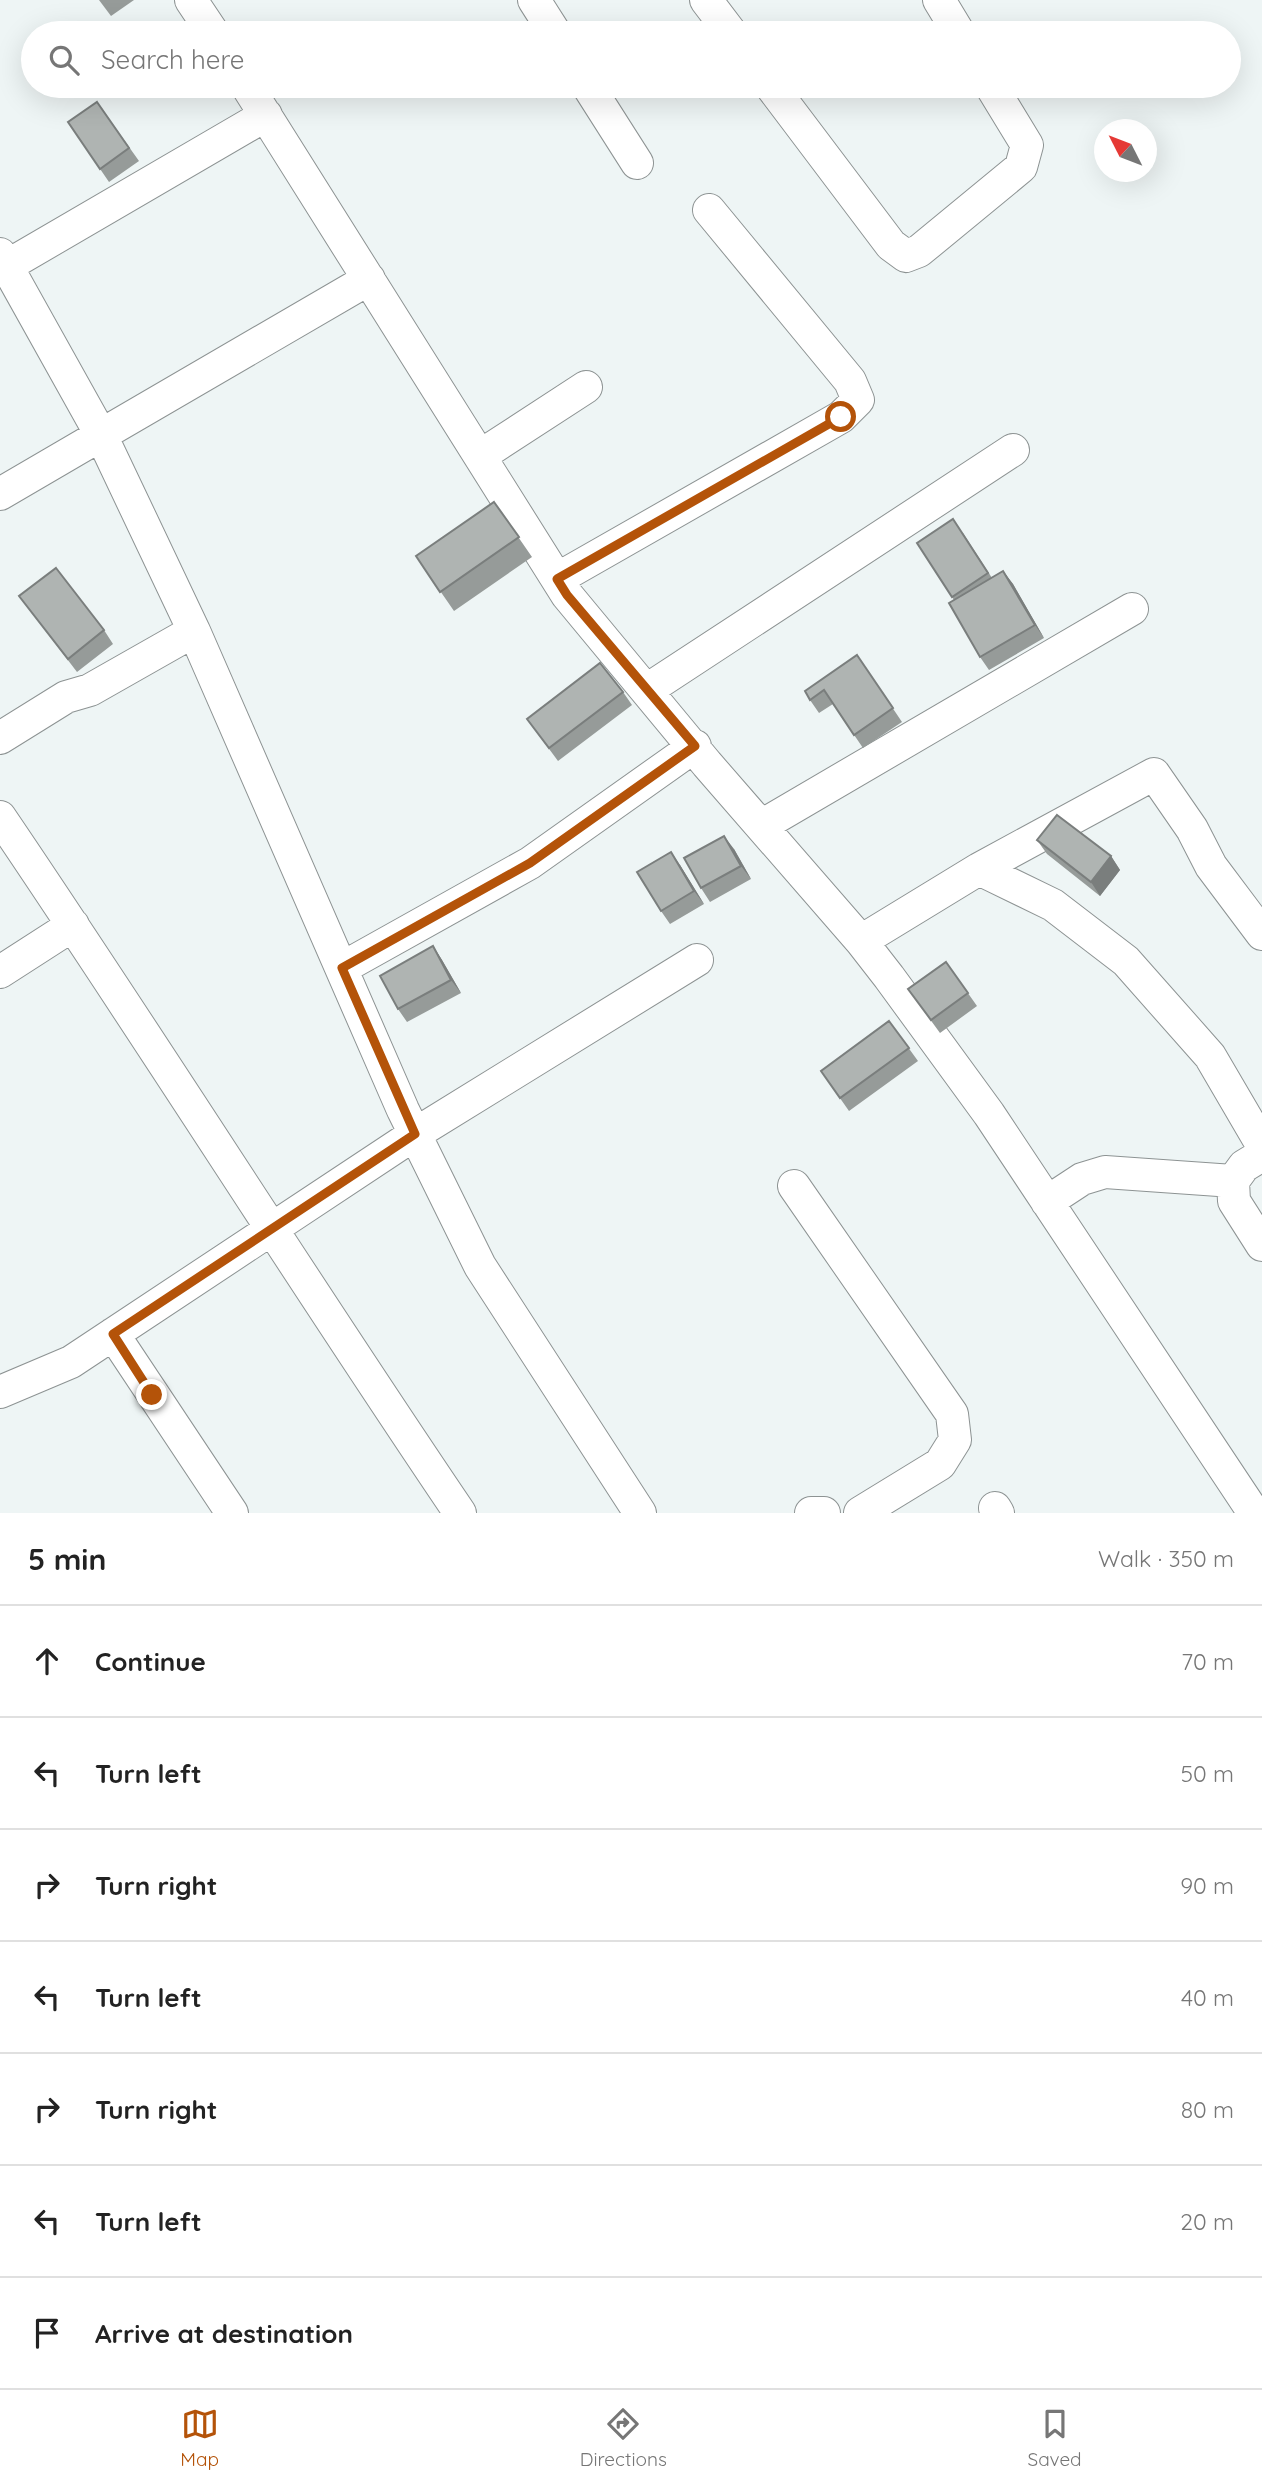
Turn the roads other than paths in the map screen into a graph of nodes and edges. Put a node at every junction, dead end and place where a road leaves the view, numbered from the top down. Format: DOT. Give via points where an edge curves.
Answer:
graph roads {
  1 [pos="191,0"];
  2 [pos="534,0"];
  3 [pos="706,0"];
  4 [pos="939,0"];
  5 [pos="205,21"];
  6 [pos="547,21"];
  7 [pos="722,21"];
  8 [pos="952,21"];
  9 [pos="255,98"];
  10 [pos="596,98"];
  11 [pos="780,98"];
  12 [pos="998,98"];
  13 [pos="266,115"];
  14 [pos="637,163"];
  15 [pos="709,210"];
  16 [pos="2,263"];
  17 [pos="369,279"];
  18 [pos="586,387"];
  19 [pos="101,435"];
  20 [pos="1013,450"];
  21 [pos="480,456"];
  22 [pos="0,494"];
  23 [pos="557,579"];
  24 [pos="1132,609"];
  25 [pos="194,631"];
  26 [pos="648,690"];
  27 [pos="0,738"];
  28 [pos="695,746"];
  29 [pos="0,817"];
  30 [pos="761,826"];
  31 [pos="979,869"];
  32 [pos="73,925"];
  33 [pos="1262,934"];
  34 [pos="861,941"];
  35 [pos="697,960"];
  36 [pos="342,968"];
  37 [pos="0,972"];
  38 [pos="415,1134"];
  39 [pos="1262,1145"];
  40 [pos="1262,1155"];
  41 [pos="1233,1181"];
  42 [pos="793,1186"];
  43 [pos="1048,1202"];
  44 [pos="269,1228"];
  45 [pos="1262,1245"];
  46 [pos="113,1334"];
  47 [pos="0,1392"];
  48 [pos="232,1513"];
  49 [pos="460,1513"];
  50 [pos="640,1513"];
  51 [pos="811,1513"];
  52 [pos="824,1513"];
  53 [pos="860,1513"];
  54 [pos="1254,1513"];
  1 -- 5 [label="street"];
  2 -- 6 [label="street"];
  3 -- 7 [label="street"];
  4 -- 8 [label="street"];
  9 -- 13 [label="street"];
  10 -- 14 [label="street"];
  11 -- 12 [label="street" via="891,245 906,256 919,251 1021,167 1027,145"];
  13 -- 16 [label="street"];
  13 -- 17 [label="street"];
  15 -- 23 [label="street" via="850,381 858,400 841,417"];
  16 -- 19 [label="street"];
  17 -- 19 [label="street"];
  17 -- 21 [label="street"];
  18 -- 21 [label="street"];
  19 -- 22 [label="street"];
  19 -- 25 [label="street"];
  20 -- 26 [label="street"];
  21 -- 23 [label="street"];
  23 -- 26 [label="street"];
  24 -- 30 [label="street"];
  25 -- 27 [label="street" via="90,690 66,697"];
  25 -- 36 [label="street"];
  26 -- 28 [label="street"];
  28 -- 30 [label="street"];
  28 -- 36 [label="street" via="530,863"];
  29 -- 32 [label="street"];
  30 -- 34 [label="street"];
  31 -- 33 [label="street" via="1154,774 1192,829 1210,866"];
  31 -- 34 [label="street"];
  31 -- 39 [label="street" via="1053,905 1126,961 1210,1056"];
  32 -- 37 [label="street"];
  32 -- 44 [label="street"];
  34 -- 43 [label="street"];
  35 -- 38 [label="street"];
  36 -- 38 [label="street"];
  38 -- 44 [label="street"];
  38 -- 50 [label="street" via="486,1278"];
  40 -- 41 [label="street" via="1244,1166"];
  41 -- 43 [label="street" via="1105,1172 1082,1179"];
  41 -- 45 [label="street" via="1234,1201"];
  42 -- 53 [label="street" via="953,1415 955,1440 940,1464"];
  43 -- 54 [label="street"];
  44 -- 46 [label="street"];
  44 -- 49 [label="street"];
  46 -- 47 [label="street" via="71,1362"];
  46 -- 48 [label="street"];
  51 -- 52 [label="street"];
}
